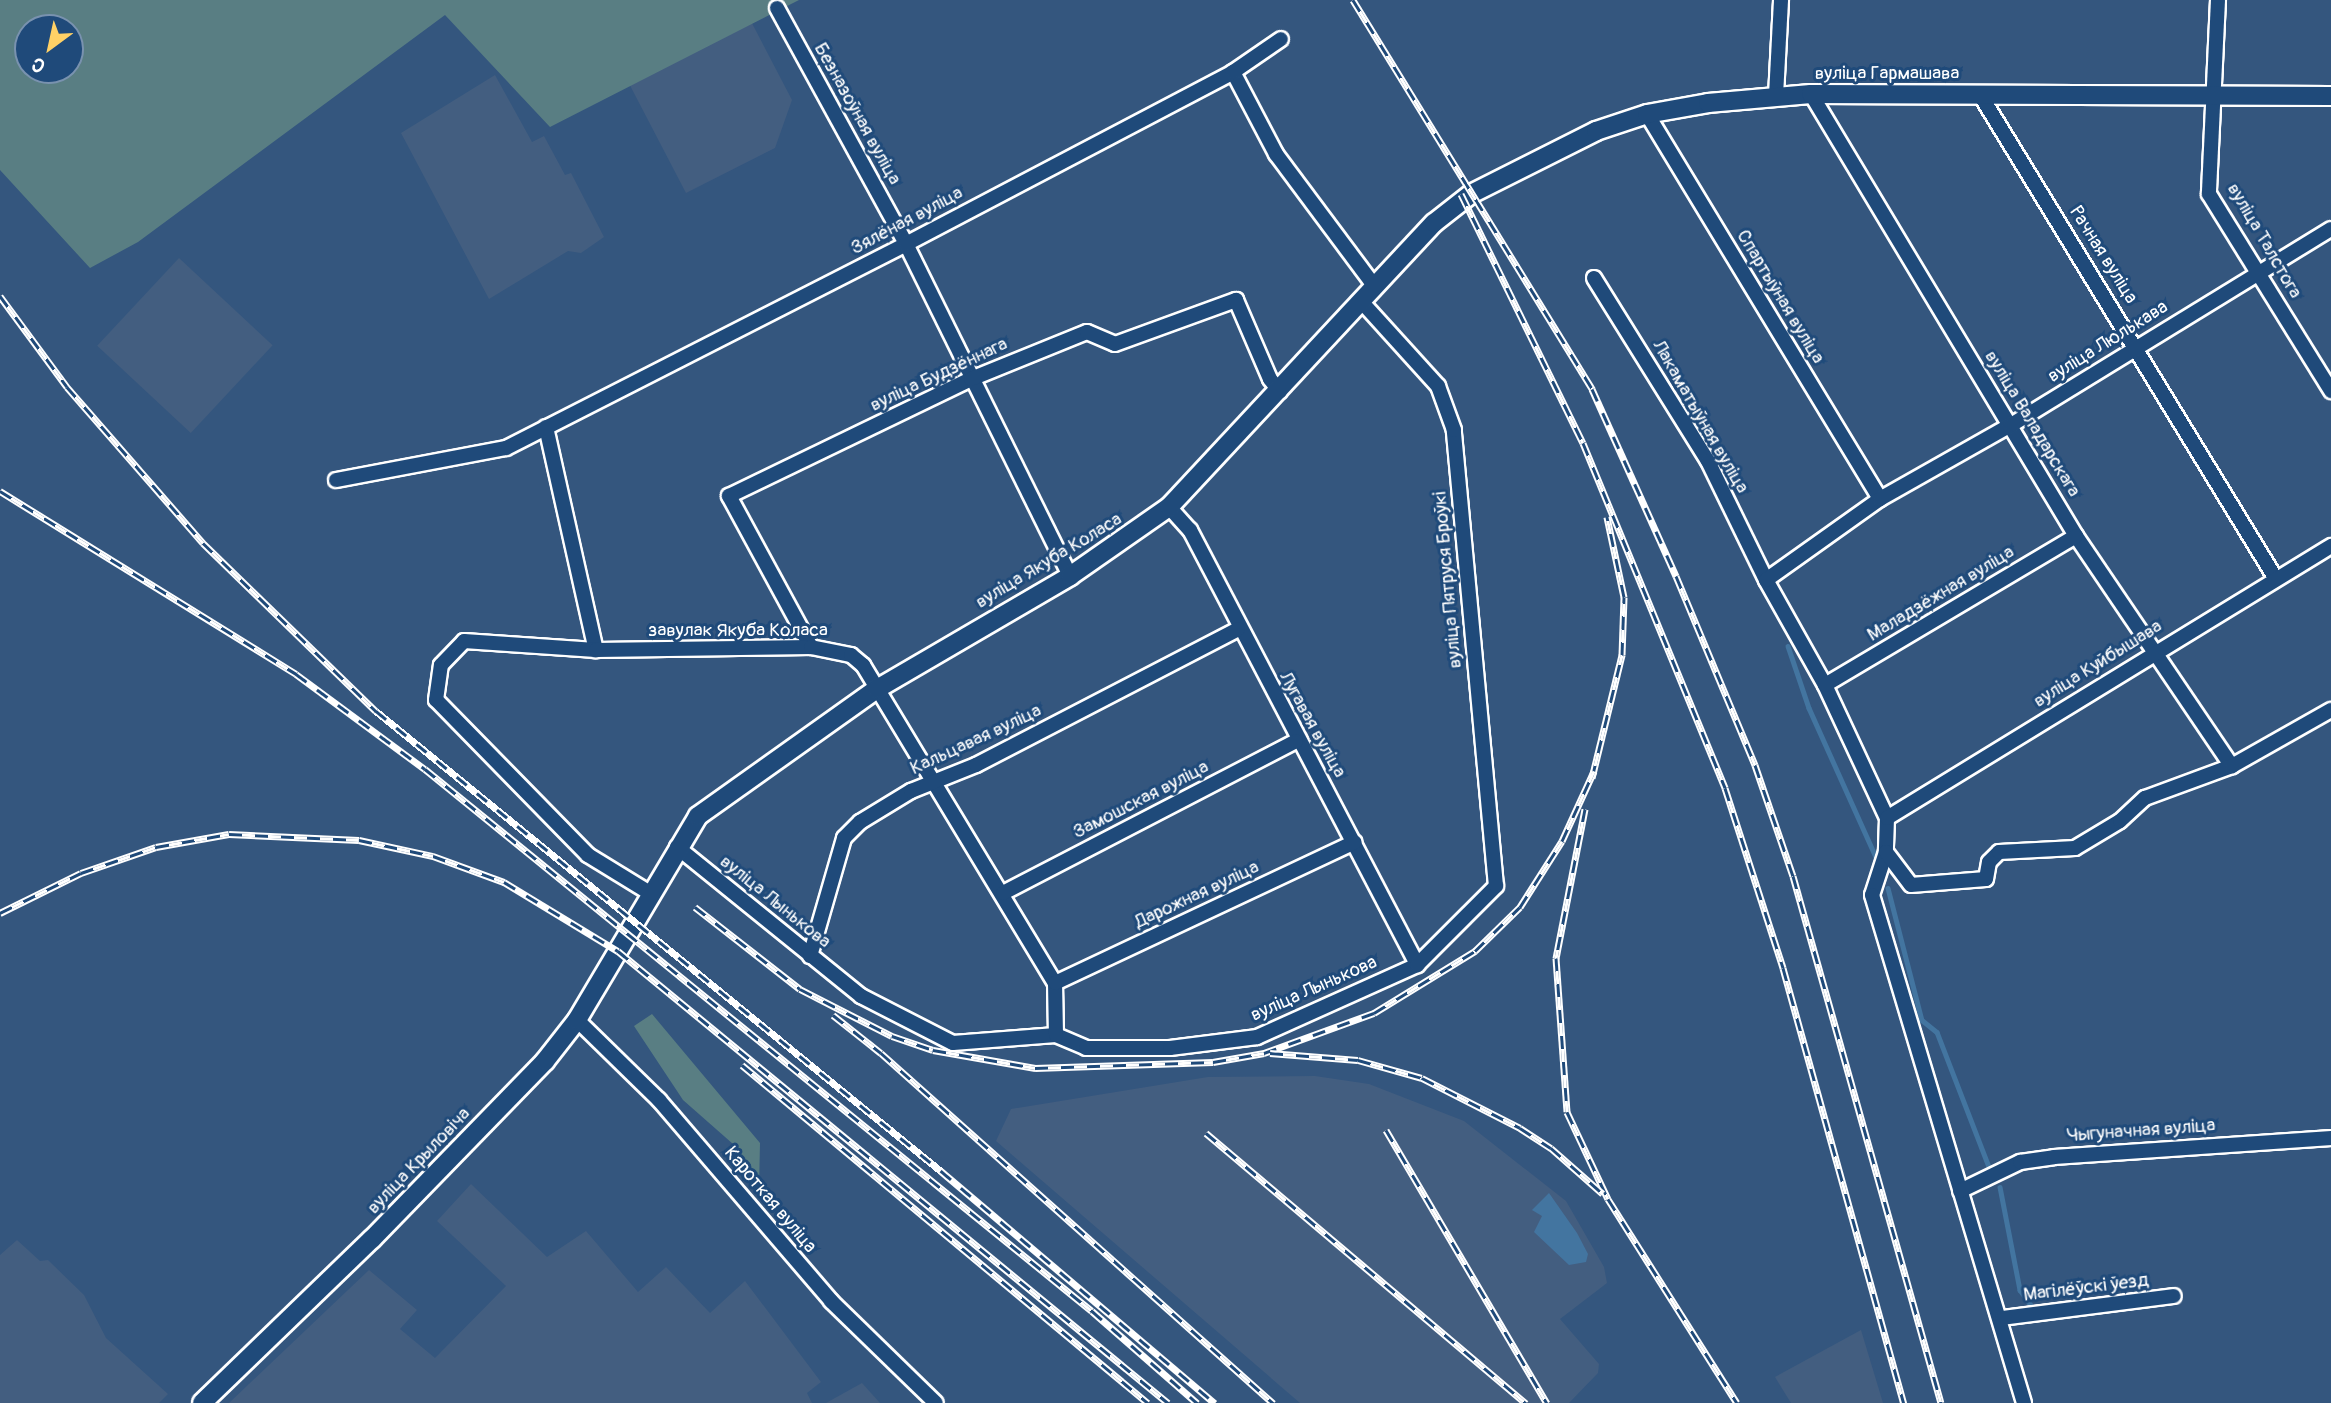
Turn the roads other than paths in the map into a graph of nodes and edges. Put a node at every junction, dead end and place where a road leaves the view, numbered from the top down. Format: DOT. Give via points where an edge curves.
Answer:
graph roads {
  1 [pos="1781,0"];
  2 [pos="2218,0"];
  3 [pos="778,8"];
  4 [pos="1281,39"];
  5 [pos="1233,72"];
  6 [pos="1811,94"];
  7 [pos="1776,96"];
  8 [pos="1981,96"];
  9 [pos="2331,96"];
  10 [pos="2216,98"];
  11 [pos="1647,114"];
  12 [pos="1463,199"];
  13 [pos="2331,229"];
  14 [pos="906,244"];
  15 [pos="2259,272"];
  16 [pos="1594,278"];
  17 [pos="1375,287"];
  18 [pos="1362,301"];
  19 [pos="2137,346"];
  20 [pos="971,379"];
  21 [pos="2331,391"];
  22 [pos="1280,392"];
  23 [pos="2011,425"];
  24 [pos="546,427"];
  25 [pos="336,480"];
  26 [pos="1880,499"];
  27 [pos="1169,507"];
  28 [pos="2076,536"];
  29 [pos="2331,546"];
  30 [pos="1070,576"];
  31 [pos="2276,579"];
  32 [pos="1766,580"];
  33 [pos="1238,629"];
  34 [pos="811,647"];
  35 [pos="596,650"];
  36 [pos="2152,653"];
  37 [pos="1825,685"];
  38 [pos="877,689"];
  39 [pos="2331,710"];
  40 [pos="1296,741"];
  41 [pos="2232,766"];
  42 [pos="933,781"];
  43 [pos="1887,818"];
  44 [pos="1355,842"];
  45 [pos="677,847"];
  46 [pos="1886,852"];
  47 [pos="1496,886"];
  48 [pos="650,893"];
  49 [pos="1003,893"];
  50 [pos="634,922"];
  51 [pos="810,956"];
  52 [pos="1417,965"];
  53 [pos="1055,983"];
  54 [pos="577,1020"];
  55 [pos="1056,1035"];
  56 [pos="2331,1138"];
  57 [pos="1960,1191"];
  58 [pos="2174,1296"];
  59 [pos="2002,1318"];
  60 [pos="202,1403"];
  61 [pos="936,1403"];
  62 [pos="2024,1403"];
  1 -- 7 [label="street"];
  2 -- 10 [label="street, вуліца Талстога"];
  3 -- 14 [label="street, Безназоўная вуліца"];
  4 -- 5 [label="street, Зялёная вуліца"];
  5 -- 14 [label="street, Зялёная вуліца"];
  5 -- 17 [label="street" via="1276,154"];
  6 -- 7 [label="main road, вуліца Гармашава"];
  6 -- 8 [label="main road, вуліца Гармашава"];
  6 -- 23 [label="street, вуліца Валадарскага"];
  7 -- 11 [label="main road, вуліца Гармашава"];
  8 -- 10 [label="main road, вуліца Гармашава"];
  8 -- 19 [label="street, Рачная вуліца"];
  9 -- 10 [label="main road, вуліца Гармашава"];
  10 -- 15 [label="street, вуліца Талстога" via="2209,194"];
  11 -- 12 [label="main road, вуліца Гармашава" via="1545,154"];
  11 -- 26 [label="street, Спартыўная вуліца"];
  12 -- 17 [label="main road, вуліца Якуба Коласа" via="1434,223"];
  13 -- 15 [label="street, вуліца Люлькава"];
  14 -- 20 [label="street, Безназоўная вуліца"];
  14 -- 24 [label="street, Зялёная вуліца"];
  15 -- 19 [label="street, вуліца Люлькава"];
  15 -- 21 [label="street, вуліца Талстога"];
  16 -- 32 [label="street, Лакаматыўная вуліца" via="1707,461"];
  17 -- 18 [label="main road, вуліца Якуба Коласа"];
  18 -- 22 [label="main road, вуліца Якуба Коласа"];
  18 -- 47 [label="street, вуліца Пятруся Броўкі" via="1438,386 1454,430"];
  19 -- 23 [label="street, вуліца Люлькава"];
  19 -- 31 [label="street, Рачная вуліца"];
  20 -- 22 [label="street, вуліца Будзённага" via="1087,332 1115,344 1236,300"];
  20 -- 30 [label="street, Безназоўная вуліца"];
  20 -- 34 [label="street, вуліца Будзённага" via="729,496"];
  22 -- 27 [label="main road, вуліца Якуба Коласа"];
  23 -- 26 [label="street, вуліца Люлькава"];
  23 -- 28 [label="street, вуліца Валадарскага"];
  24 -- 25 [label="street, Зялёная вуліца" via="506,448"];
  24 -- 35 [label="street"];
  26 -- 32 [label="street, вуліца Люлькава"];
  27 -- 30 [label="main road, вуліца Якуба Коласа"];
  27 -- 33 [label="street, Лугавая вуліца" via="1190,530"];
  28 -- 36 [label="street, вуліца Валадарскага"];
  28 -- 37 [label="street, Маладзёжная вуліца"];
  29 -- 31 [label="street, вуліца Куйбышава"];
  30 -- 38 [label="main road, вуліца Якуба Коласа"];
  31 -- 36 [label="street, вуліца Куйбышава"];
  32 -- 37 [label="street, Лакаматыўная вуліца"];
  33 -- 40 [label="street, Лугавая вуліца"];
  33 -- 42 [label="street, Кальцавая вуліца" via="976,765"];
  34 -- 35 [label="street, завулак Якуба Коласа"];
  34 -- 38 [label="street, завулак Якуба Коласа" via="851,655"];
  35 -- 48 [label="street, завулак Якуба Коласа" via="464,641 441,665 436,699 588,855"];
  36 -- 41 [label="street, вуліца Валадарскага"];
  36 -- 43 [label="street, вуліца Куйбышава"];
  37 -- 43 [label="street, Лакаматыўная вуліца"];
  38 -- 42 [label="street, завулак Якуба Коласа"];
  38 -- 45 [label="main road, вуліца Якуба Коласа" via="720,798 698,816"];
  39 -- 41 [label="street"];
  40 -- 44 [label="street, Лугавая вуліца"];
  40 -- 49 [label="street, Замошская вуліца"];
  41 -- 46 [label="street" via="2145,797 2120,821 2075,848 1999,852 1989,862 1986,879 1911,885"];
  42 -- 49 [label="street, завулак Якуба Коласа"];
  42 -- 51 [label="street, Кальцавая вуліца" via="860,822 844,838"];
  43 -- 46 [label="street"];
  44 -- 52 [label="street, Лугавая вуліца"];
  44 -- 53 [label="street, Дарожная вуліца"];
  45 -- 48 [label="main road, вуліца Якуба Коласа"];
  45 -- 51 [label="street, вуліца Лынькова"];
  46 -- 57 [label="street" via="1872,895"];
  47 -- 52 [label="street, вуліца Лынькова"];
  48 -- 50 [label="main road, вуліца Якуба Коласа"];
  49 -- 53 [label="street, завулак Якуба Коласа"];
  50 -- 54 [label="main road, вуліца Крыловіча"];
  51 -- 55 [label="street, вуліца Лынькова" via="861,996 953,1043"];
  52 -- 55 [label="street, вуліца Лынькова" via="1257,1037 1170,1048 1098,1048"];
  53 -- 55 [label="street, завулак Якуба Коласа"];
  54 -- 60 [label="main road, вуліца Крыловіча" via="545,1061 386,1225"];
  54 -- 61 [label="street, Кароткая вуліца" via="659,1100 831,1301"];
  56 -- 57 [label="street, Чыгуначная вуліца" via="2054,1157 2020,1162"];
  57 -- 59 [label="street"];
  58 -- 59 [label="street, Магілёўскі ўезд"];
  59 -- 62 [label="street"];
}
